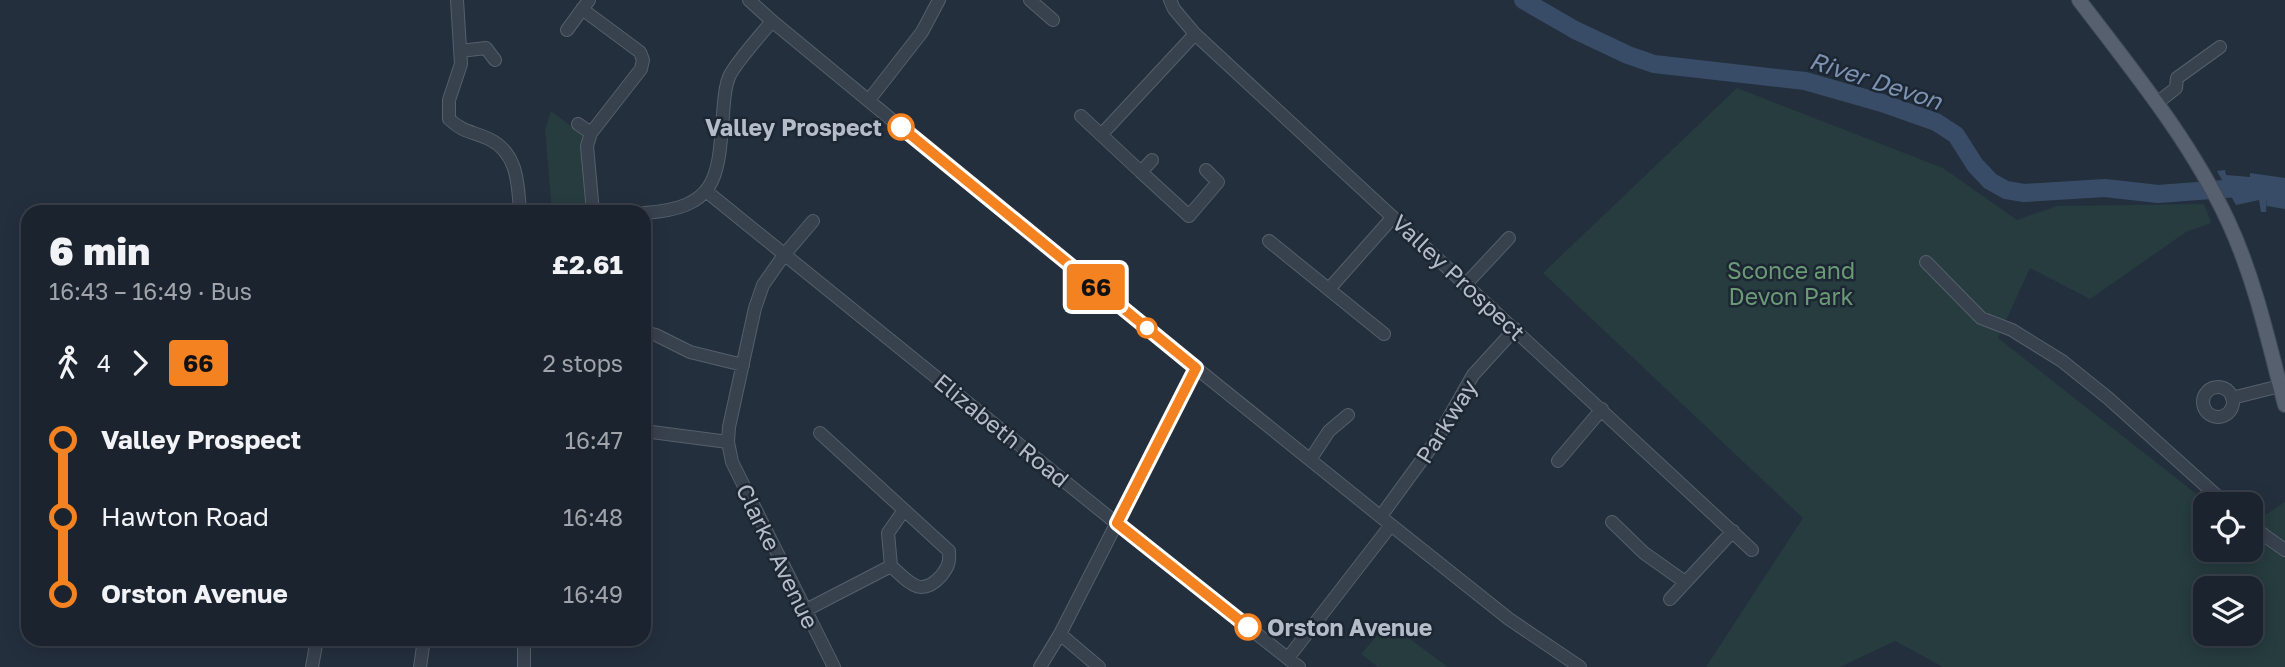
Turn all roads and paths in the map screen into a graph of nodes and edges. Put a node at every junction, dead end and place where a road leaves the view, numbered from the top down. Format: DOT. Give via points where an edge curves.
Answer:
graph roads {
  1 [pos="457,0"];
  2 [pos="750,0"];
  3 [pos="939,0"];
  4 [pos="1030,0"];
  5 [pos="1170,0"];
  6 [pos="2079,0"];
  7 [pos="585,4"];
  8 [pos="1053,20"];
  9 [pos="772,21"];
  10 [pos="567,30"];
  11 [pos="1195,34"];
  12 [pos="2220,47"];
  13 [pos="460,51"];
  14 [pos="495,60"];
  15 [pos="869,100"];
  16 [pos="2157,103"];
  17 [pos="1081,116"];
  18 [pos="578,124"];
  19 [pos="591,133"];
  20 [pos="1101,135"];
  21 [pos="1152,160"];
  22 [pos="1206,170"];
  23 [pos="1141,172"];
  24 [pos="706,191"];
  25 [pos="520,205"];
  26 [pos="592,205"];
  27 [pos="651,212"];
  28 [pos="1393,216"];
  29 [pos="813,221"];
  30 [pos="1509,238"];
  31 [pos="1269,241"];
  32 [pos="784,255"];
  33 [pos="1926,262"];
  34 [pos="1466,284"];
  35 [pos="1329,289"];
  36 [pos="1515,329"];
  37 [pos="651,334"];
  38 [pos="1384,334"];
  39 [pos="743,365"];
  40 [pos="1196,368"];
  41 [pos="2280,386"];
  42 [pos="2232,398"];
  43 [pos="2285,405"];
  44 [pos="1602,410"];
  45 [pos="1348,415"];
  46 [pos="651,432"];
  47 [pos="820,433"];
  48 [pos="728,442"];
  49 [pos="1310,460"];
  50 [pos="1558,461"];
  51 [pos="2213,492"];
  52 [pos="904,510"];
  53 [pos="1386,521"];
  54 [pos="1612,522"];
  55 [pos="1117,523"];
  56 [pos="1732,531"];
  57 [pos="2263,535"];
  58 [pos="1752,550"];
  59 [pos="2285,551"];
  60 [pos="891,566"];
  61 [pos="1685,582"];
  62 [pos="1670,599"];
  63 [pos="804,611"];
  64 [pos="1059,634"];
  65 [pos="316,646"];
  66 [pos="423,646"];
  67 [pos="524,646"];
  68 [pos="1288,658"];
  69 [pos="312,667"];
  70 [pos="420,667"];
  71 [pos="524,667"];
  72 [pos="834,667"];
  73 [pos="1040,667"];
  74 [pos="1100,667"];
  75 [pos="1299,667"];
  76 [pos="1580,667"];
  1 -- 13 [label="street"];
  2 -- 9 [label="street"];
  3 -- 15 [label="street" via="922,32"];
  4 -- 8 [label="street"];
  5 -- 11 [label="street, Valley Prospect"];
  6 -- 16 [label="main road"];
  7 -- 10 [label="street"];
  7 -- 19 [label="street" via="640,52 643,60 642,69"];
  9 -- 15 [label="street"];
  9 -- 24 [label="street" via="729,76 719,164"];
  11 -- 20 [label="street"];
  11 -- 28 [label="street, Valley Prospect"];
  12 -- 16 [label="street" via="2177,78 2176,88"];
  13 -- 14 [label="street" via="492,47"];
  13 -- 25 [label="street" via="461,64 445,121 491,140 509,156 518,176"];
  15 -- 40 [label="street"];
  16 -- 41 [label="main road" via="2199,165 2229,223"];
  17 -- 20 [label="street"];
  18 -- 19 [label="street"];
  19 -- 26 [label="street" via="587,146"];
  20 -- 23 [label="street"];
  21 -- 23 [label="street"];
  22 -- 23 [label="street" via="1218,182 1189,216"];
  24 -- 27 [label="street" via="682,207"];
  24 -- 32 [label="street, Elizabeth Road"];
  28 -- 34 [label="street, Valley Prospect"];
  28 -- 35 [label="street"];
  29 -- 32 [label="street"];
  30 -- 34 [label="street"];
  31 -- 35 [label="street"];
  32 -- 39 [label="street" via="763,285"];
  32 -- 55 [label="street, Elizabeth Road"];
  33 -- 51 [label="street" via="1981,318 2012,330 2062,361"];
  34 -- 36 [label="street, Valley Prospect"];
  35 -- 38 [label="street"];
  36 -- 44 [label="street, Valley Prospect"];
  36 -- 53 [label="street, Parkway" via="1473,375"];
  37 -- 39 [label="street" via="690,352"];
  39 -- 48 [label="street"];
  40 -- 49 [label="street"];
  40 -- 55 [label="street"];
  41 -- 42 [label="street"];
  41 -- 43 [label="main road"];
  44 -- 50 [label="street"];
  44 -- 56 [label="street, Valley Prospect"];
  45 -- 49 [label="street" via="1329,431"];
  46 -- 48 [label="street"];
  47 -- 52 [label="street"];
  48 -- 63 [label="street, Clarke Avenue" via="732,462"];
  49 -- 53 [label="street"];
  52 -- 60 [label="street" via="888,533"];
  52 -- 60 [label="street" via="948,551 950,561 933,585 922,587 913,586"];
  53 -- 68 [label="street"];
  53 -- 76 [label="street" via="1509,619"];
  54 -- 61 [label="street" via="1644,553"];
  55 -- 64 [label="street"];
  55 -- 68 [label="street, Elizabeth Road"];
  56 -- 58 [label="street, Valley Prospect"];
  56 -- 61 [label="street"];
  57 -- 59 [label="street"];
  60 -- 63 [label="street"];
  61 -- 62 [label="street"];
  63 -- 72 [label="street, Clarke Avenue"];
  64 -- 73 [label="street"];
  64 -- 74 [label="street"];
  65 -- 69 [label="street"];
  66 -- 70 [label="street"];
  67 -- 71 [label="street"];
  68 -- 75 [label="street, Elizabeth Road"];
}
